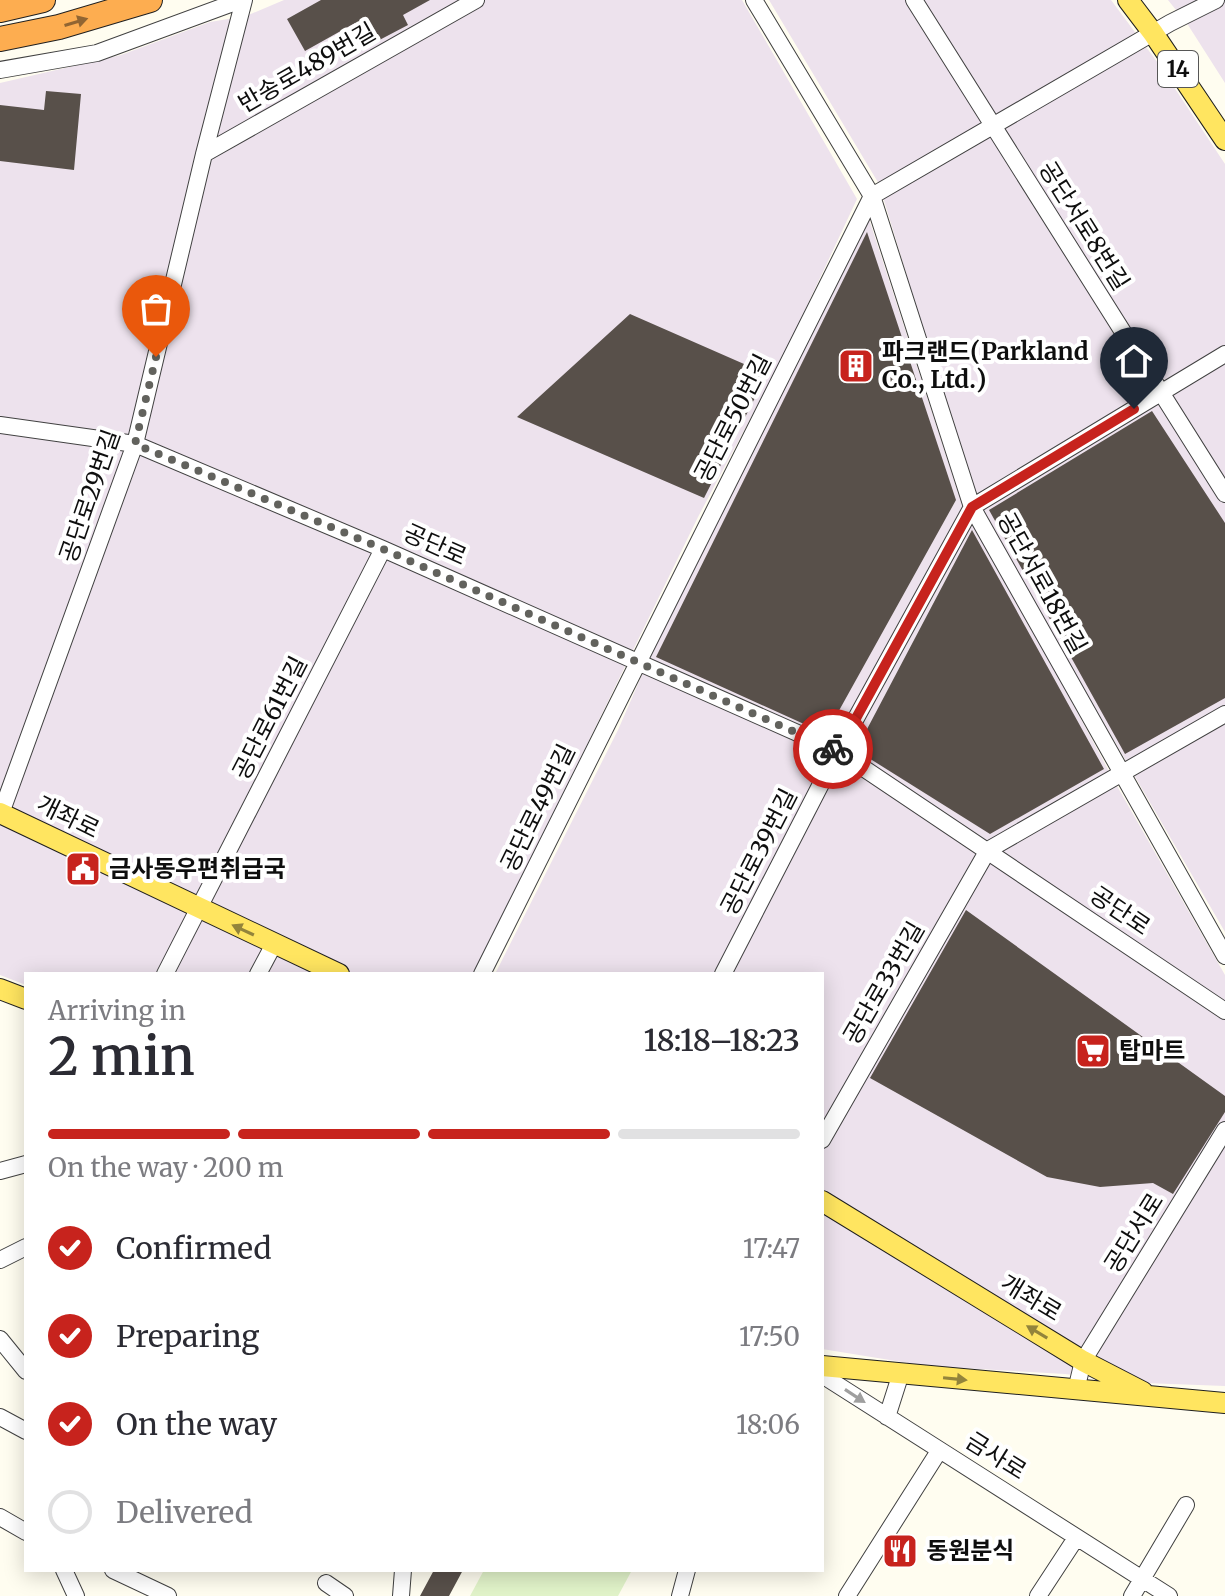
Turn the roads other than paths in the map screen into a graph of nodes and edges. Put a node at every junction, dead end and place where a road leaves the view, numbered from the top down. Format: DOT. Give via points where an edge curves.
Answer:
graph roads {
  1 [pos="43,0"];
  2 [pos="150,0"];
  3 [pos="243,0"];
  4 [pos="476,0"];
  5 [pos="754,0"];
  6 [pos="914,0"];
  7 [pos="1128,0"];
  8 [pos="1216,0"];
  9 [pos="0,10"];
  10 [pos="1153,33"];
  11 [pos="0,39"];
  12 [pos="0,70"];
  13 [pos="993,126"];
  14 [pos="1225,140"];
  15 [pos="204,154"];
  16 [pos="872,196"];
  17 [pos="1225,354"];
  18 [pos="1161,392"];
  19 [pos="0,425"];
  20 [pos="135,444"];
  21 [pos="1225,494"];
  22 [pos="972,507"];
  23 [pos="383,549"];
  24 [pos="637,662"];
  25 [pos="1225,714"];
  26 [pos="838,751"];
  27 [pos="1121,773"];
  28 [pos="0,814"];
  29 [pos="988,850"];
  30 [pos="199,909"];
  31 [pos="274,944"];
  32 [pos="1225,956"];
  33 [pos="166,972"];
  34 [pos="259,972"];
  35 [pos="335,972"];
  36 [pos="483,972"];
  37 [pos="724,972"];
  38 [pos="0,989"];
  39 [pos="24,998"];
  40 [pos="1225,1011"];
  41 [pos="1225,1130"];
  42 [pos="824,1137"];
  43 [pos="24,1165"];
  44 [pos="0,1171"];
  45 [pos="824,1202"];
  46 [pos="24,1248"];
  47 [pos="0,1260"];
  48 [pos="0,1339"];
  49 [pos="1083,1361"];
  50 [pos="824,1366"];
  51 [pos="24,1369"];
  52 [pos="901,1373"];
  53 [pos="824,1376"];
  54 [pos="1076,1390"];
  55 [pos="1154,1397"];
  56 [pos="1225,1403"];
  57 [pos="0,1417"];
  58 [pos="887,1417"];
  59 [pos="24,1430"];
  60 [pos="939,1451"];
  61 [pos="1186,1505"];
  62 [pos="0,1517"];
  63 [pos="24,1531"];
  64 [pos="1076,1538"];
  65 [pos="65,1572"];
  66 [pos="403,1572"];
  67 [pos="686,1572"];
  68 [pos="133,1574"];
  69 [pos="1143,1579"];
  70 [pos="326,1583"];
  71 [pos="76,1596"];
  72 [pos="168,1596"];
  73 [pos="345,1596"];
  74 [pos="401,1596"];
  75 [pos="680,1596"];
  76 [pos="847,1596"];
  77 [pos="1038,1596"];
  78 [pos="1132,1596"];
  79 [pos="1169,1596"];
  1 -- 9 [label="highway"];
  11 -- 2 [label="highway, one-way"];
  3 -- 12 [label="street" via="97,53"];
  3 -- 15 [label="street, 공단로29번길"];
  4 -- 15 [label="street, 반송로489번길"];
  5 -- 16 [label="street, 공단서로18번길"];
  6 -- 13 [label="street, 공단서로8번길"];
  7 -- 10 [label="main road, 14"];
  8 -- 10 [label="street"];
  10 -- 13 [label="street"];
  10 -- 14 [label="main road, 14"];
  13 -- 16 [label="street"];
  13 -- 18 [label="street, 공단서로8번길"];
  15 -- 20 [label="street, 공단로29번길"];
  16 -- 22 [label="street, 공단서로18번길"];
  16 -- 24 [label="street, 공단로50번길"];
  17 -- 18 [label="street"];
  18 -- 21 [label="street, 공단서로8번길"];
  18 -- 22 [label="street"];
  19 -- 20 [label="street, 공단로"];
  20 -- 23 [label="street, 공단로"];
  20 -- 28 [label="street, 공단로29번길"];
  22 -- 26 [label="street"];
  22 -- 27 [label="street, 공단서로18번길"];
  23 -- 24 [label="street, 공단로"];
  23 -- 30 [label="street, 공단로61번길"];
  24 -- 26 [label="street, 공단로"];
  24 -- 36 [label="street, 공단로49번길"];
  25 -- 27 [label="street"];
  26 -- 29 [label="street, 공단로"];
  26 -- 37 [label="street, 공단로39번길"];
  27 -- 29 [label="street"];
  27 -- 32 [label="street, 공단서로18번길"];
  28 -- 30 [label="main road, 개좌로"];
  29 -- 40 [label="street, 공단로"];
  29 -- 42 [label="street, 공단로33번길"];
  31 -- 30 [label="main road, 개좌로, one-way"];
  30 -- 33 [label="street"];
  31 -- 34 [label="street"];
  31 -- 35 [label="main road, 개좌로"];
  38 -- 39 [label="main road"];
  41 -- 49 [label="street, 공단서로"];
  43 -- 44 [label="street"];
  49 -- 45 [label="main road, 개좌로, one-way"];
  46 -- 47 [label="street"];
  48 -- 51 [label="street"];
  49 -- 54 [label="street, 공단서로"];
  49 -- 55 [label="main road, 개좌로"];
  50 -- 52 [label="main road"];
  52 -- 54 [label="main road, one-way"];
  52 -- 58 [label="street"];
  53 -- 58 [label="street, 금사로, one-way"];
  54 -- 55 [label="main road"];
  55 -- 56 [label="main road, 개좌로"];
  57 -- 59 [label="street"];
  58 -- 60 [label="street, 금사로"];
  60 -- 64 [label="street, 금사로"];
  60 -- 76 [label="street"];
  61 -- 69 [label="street"];
  62 -- 63 [label="street"];
  64 -- 69 [label="street, 금사로"];
  64 -- 77 [label="street"];
  65 -- 71 [label="street"];
  66 -- 74 [label="street"];
  67 -- 75 [label="street"];
  68 -- 72 [label="street"];
  69 -- 78 [label="street"];
  69 -- 79 [label="street, 금사로"];
  70 -- 73 [label="street"];
}
